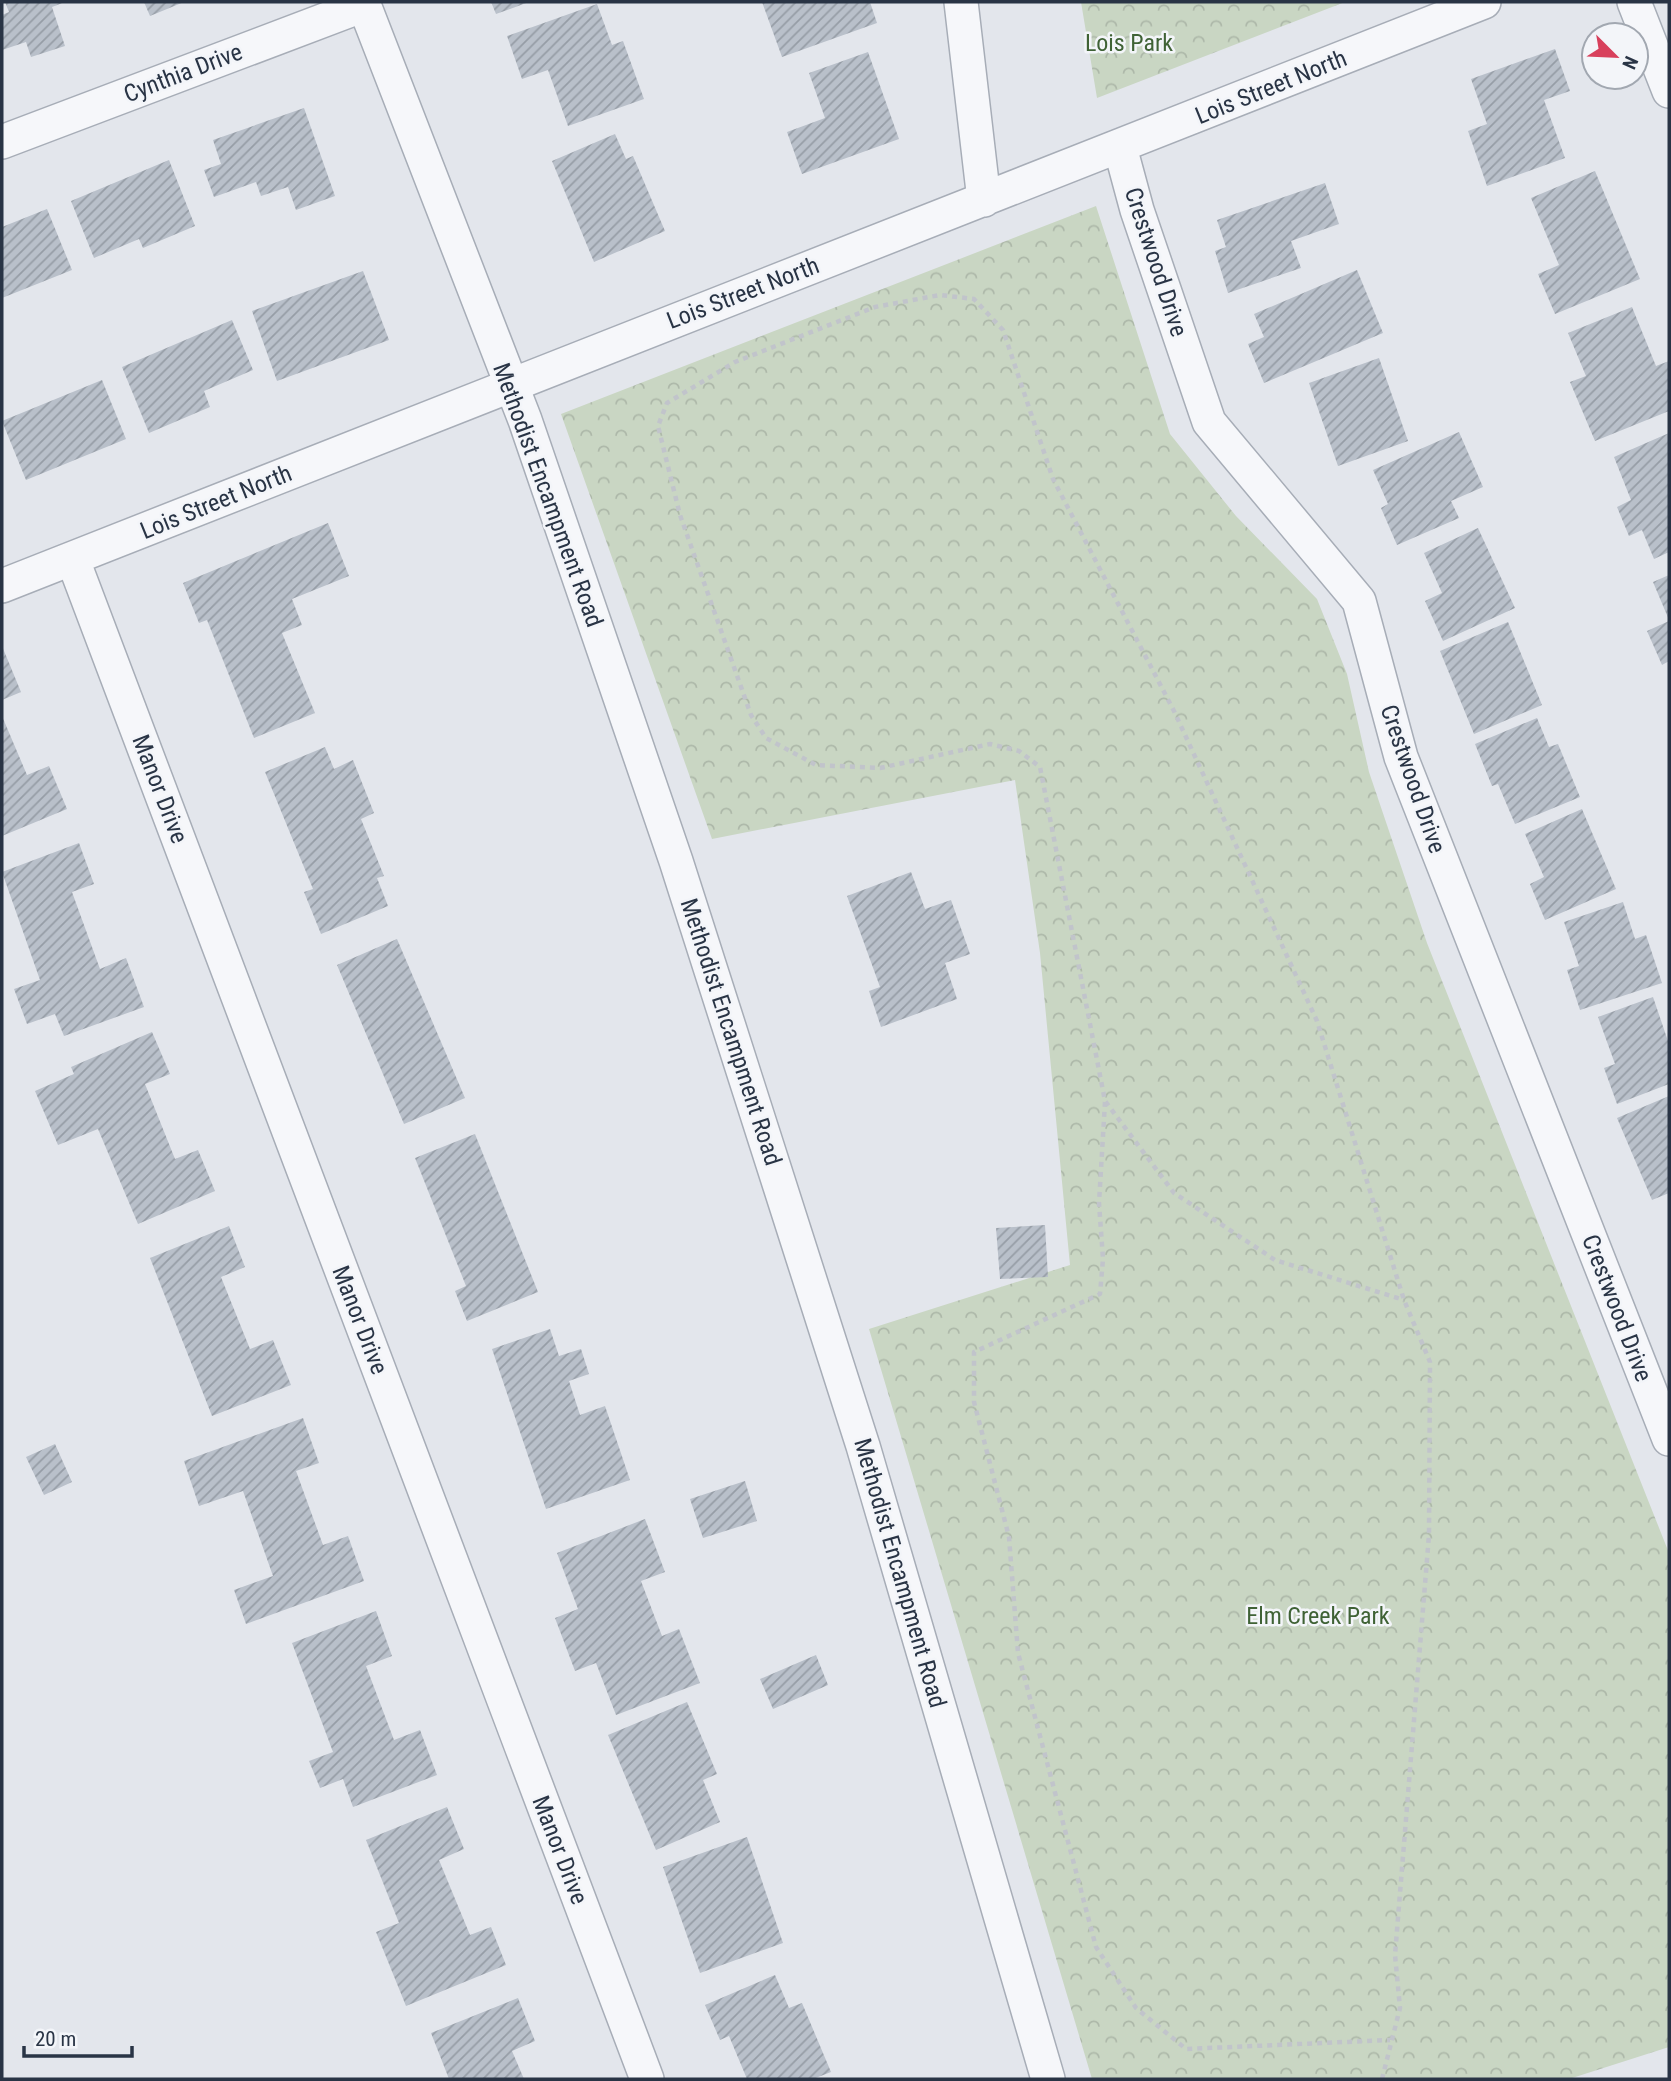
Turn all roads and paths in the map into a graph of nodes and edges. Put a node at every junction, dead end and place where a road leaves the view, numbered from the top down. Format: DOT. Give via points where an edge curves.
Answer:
graph roads {
  1 [pos="961,2"];
  2 [pos="1484,2"];
  3 [pos="1634,2"];
  4 [pos="363,3"];
  5 [pos="1669,91"];
  6 [pos="2,142"];
  7 [pos="1120,147"];
  8 [pos="984,200"];
  9 [pos="510,383"];
  10 [pos="73,560"];
  11 [pos="2,586"];
  12 [pos="1105,1101"];
  13 [pos="1404,1300"];
  14 [pos="1669,1440"];
  15 [pos="1390,2040"];
  16 [pos="647,2079"];
  17 [pos="1048,2079"];
  18 [pos="1382,2079"];
  1 -- 8 [label="street"];
  2 -- 7 [label="street, Lois Street North"];
  3 -- 5 [label="street"];
  4 -- 6 [label="street, Cynthia Drive"];
  4 -- 9 [label="street, Methodist Encampment Road"];
  7 -- 8 [label="street, Lois Street North"];
  7 -- 14 [label="street, Crestwood Drive" via="1136,210 1209,422 1359,601 1401,757"];
  8 -- 9 [label="street, Lois Street North"];
  9 -- 10 [label="street, Lois Street North"];
  9 -- 17 [label="street, Methodist Encampment Road" via="676,861 855,1419"];
  10 -- 11 [label="street, Lois Street North"];
  10 -- 16 [label="street, Manor Drive"];
  12 -- 13 [label="path" via="1174,1193 1275,1260"];
  12 -- 13 [label="path" via="1040,767 1019,751 990,744 880,768 816,765 766,738 751,715 680,515 658,426 667,403 735,362 875,307 940,295 974,299 1003,330 1054,479 1174,712 1317,1021"];
  12 -- 15 [label="path" via="1100,1294 974,1352 974,1402 1009,1537 1018,1653 1096,1947 1136,2008 1186,2049"];
  13 -- 15 [label="path" via="1430,1362 1429,1535 1395,1955 1400,2008"];
  15 -- 18 [label="path"];
}
